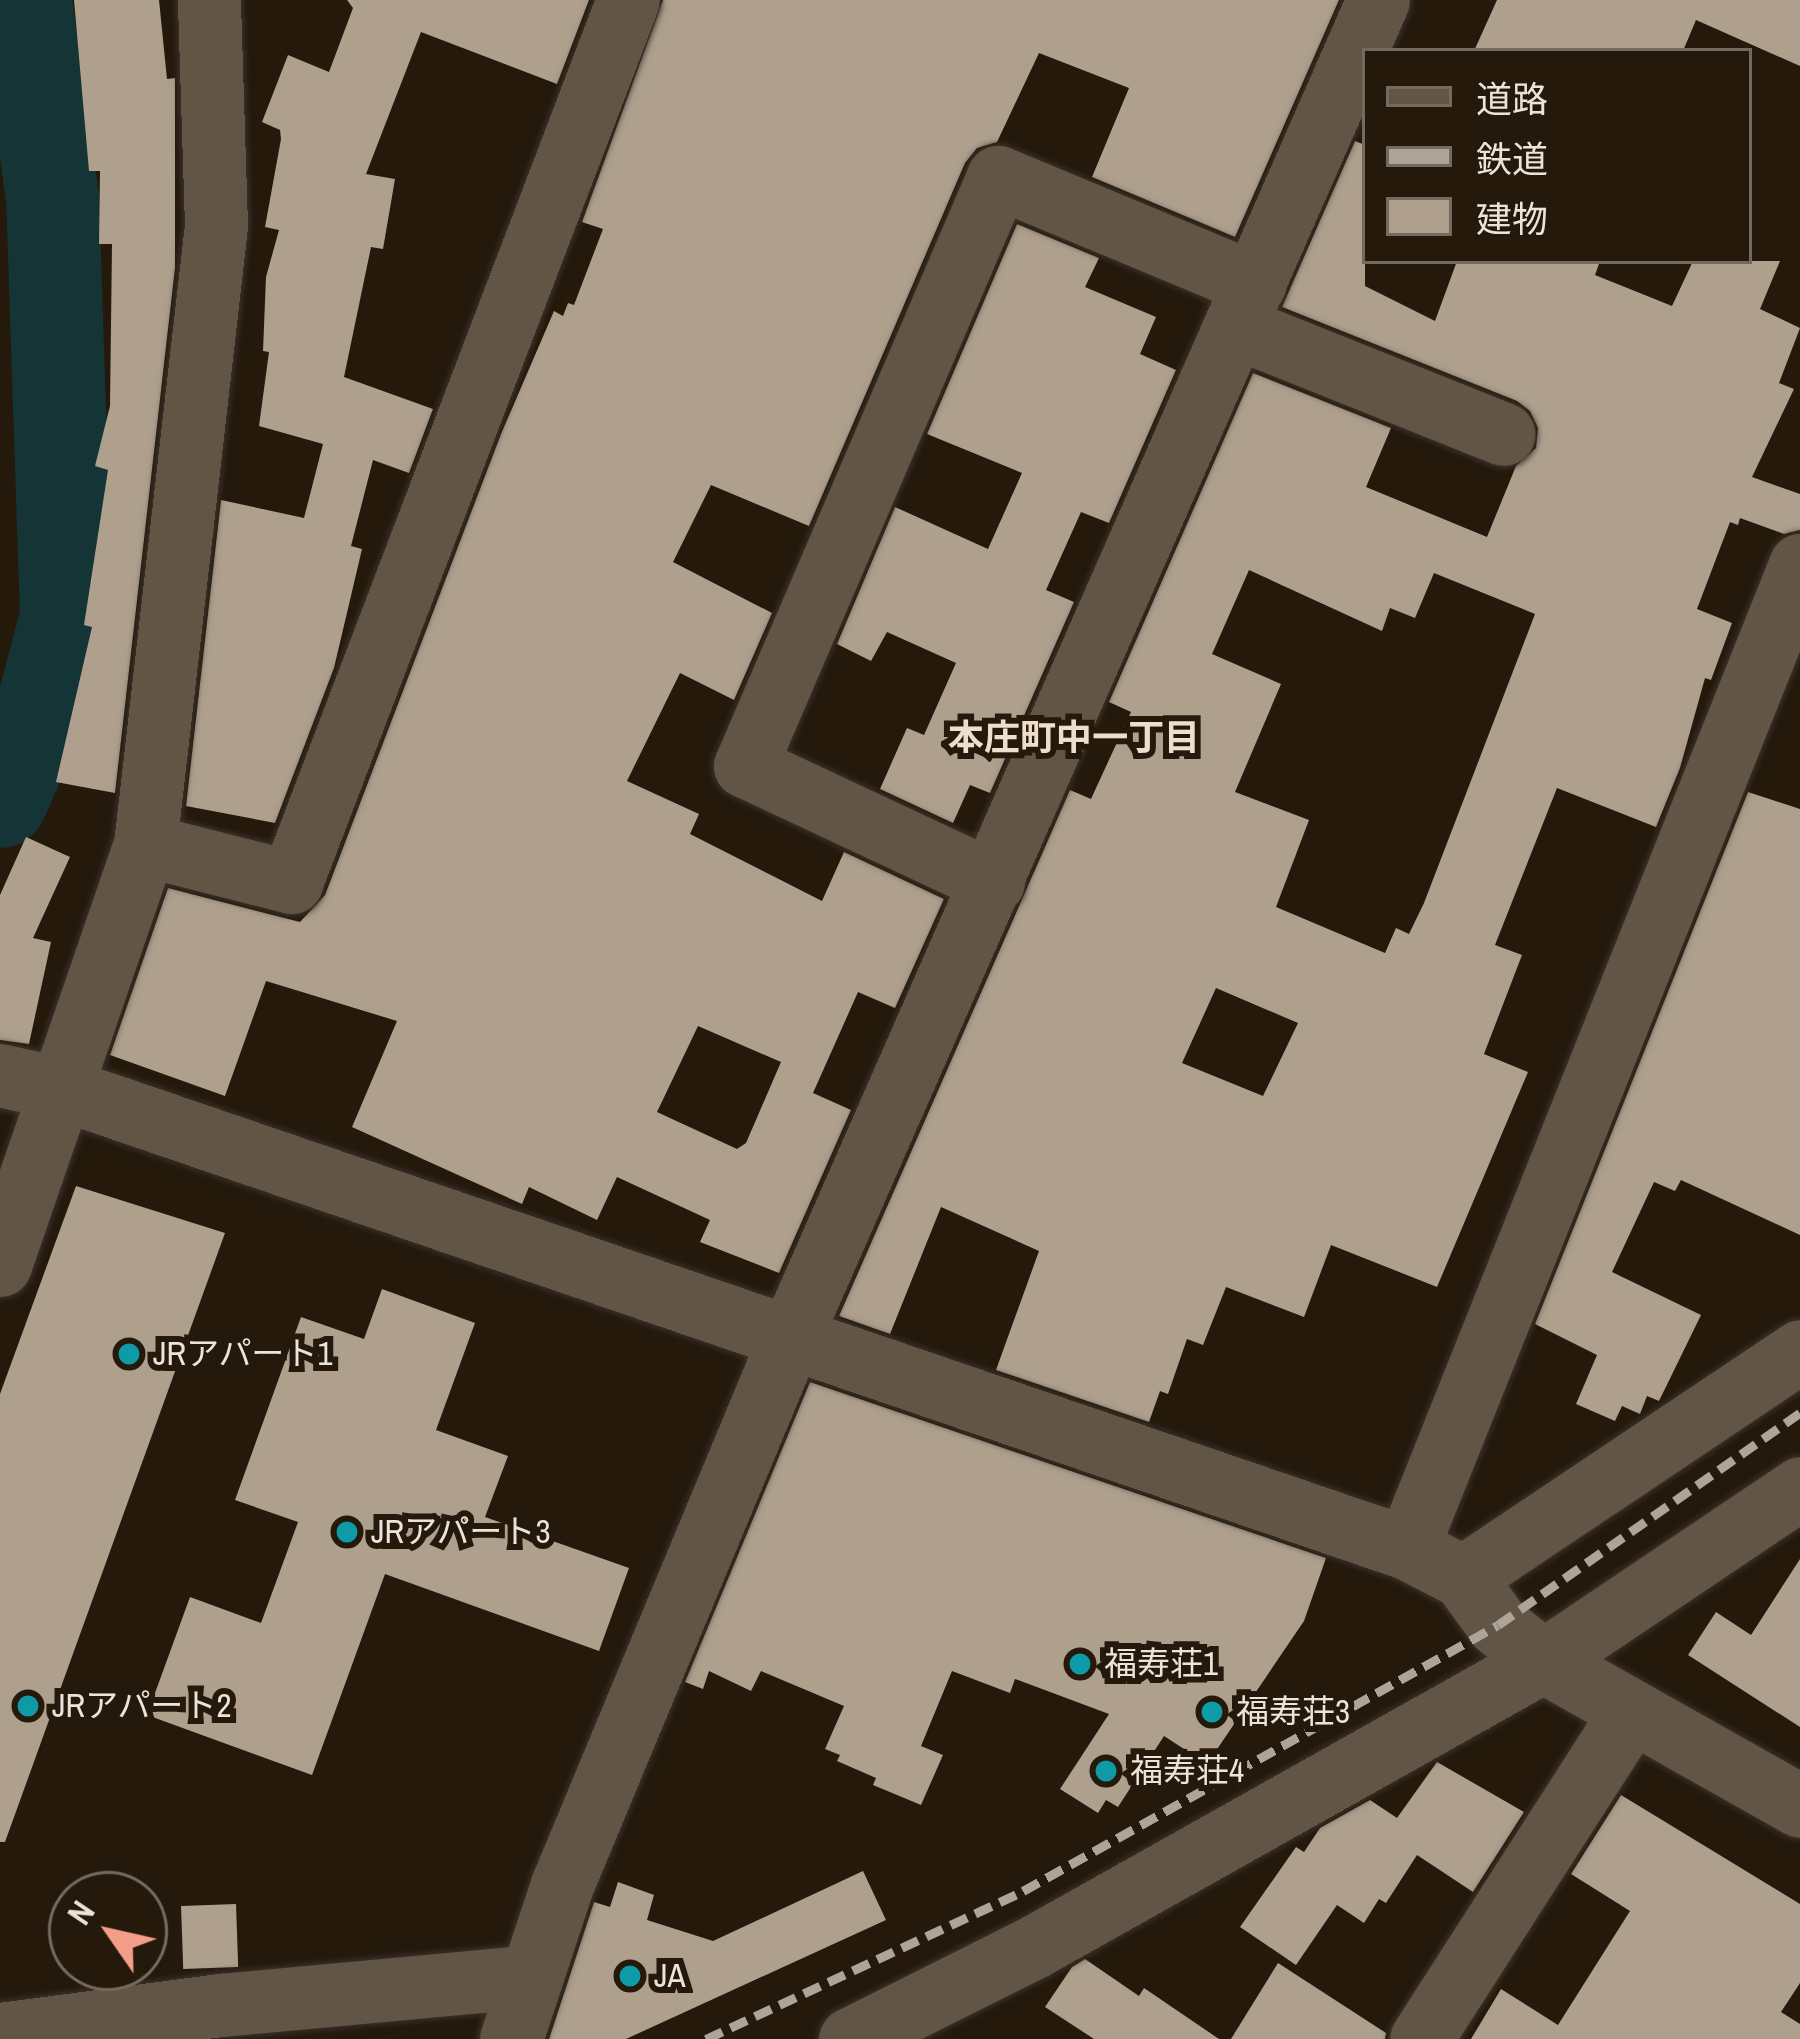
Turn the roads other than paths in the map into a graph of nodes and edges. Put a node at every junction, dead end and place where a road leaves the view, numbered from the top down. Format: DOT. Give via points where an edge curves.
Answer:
graph roads {
  1 [pos="209,0"];
  2 [pos="628,0"];
  3 [pos="1378,0"];
  4 [pos="1246,305"];
  5 [pos="1503,434"];
  6 [pos="1800,565"];
  7 [pos="145,845"];
  8 [pos="993,882"];
  9 [pos="0,1075"];
  10 [pos="63,1089"];
  11 [pos="0,1265"];
  12 [pos="791,1335"];
  13 [pos="1800,1351"];
  14 [pos="1800,1488"];
  15 [pos="1407,1547"];
  16 [pos="1463,1577"];
  17 [pos="1543,1661"];
  18 [pos="1630,1714"];
  19 [pos="1800,1807"];
  20 [pos="532,1976"];
  21 [pos="0,2034"];
  22 [pos="511,2039"];
  23 [pos="850,2039"];
  24 [pos="1420,2039"];
  1 -- 7 [label="street" via="216,226"];
  2 -- 7 [label="street" via="291,882"];
  3 -- 4 [label="street"];
  4 -- 5 [label="street"];
  4 -- 8 [label="street"];
  4 -- 8 [label="street" via="998,178 745,766"];
  6 -- 15 [label="street"];
  7 -- 10 [label="street"];
  8 -- 12 [label="street"];
  9 -- 10 [label="street"];
  10 -- 11 [label="street"];
  10 -- 12 [label="street"];
  12 -- 15 [label="street"];
  12 -- 20 [label="street" via="562,1885"];
  13 -- 16 [label="street"];
  14 -- 17 [label="street"];
  15 -- 16 [label="street"];
  16 -- 17 [label="street" via="1498,1625"];
  17 -- 18 [label="street"];
  17 -- 23 [label="street" via="1032,1948"];
  18 -- 19 [label="street"];
  18 -- 24 [label="street"];
  20 -- 21 [label="street"];
  20 -- 22 [label="street"];
}
